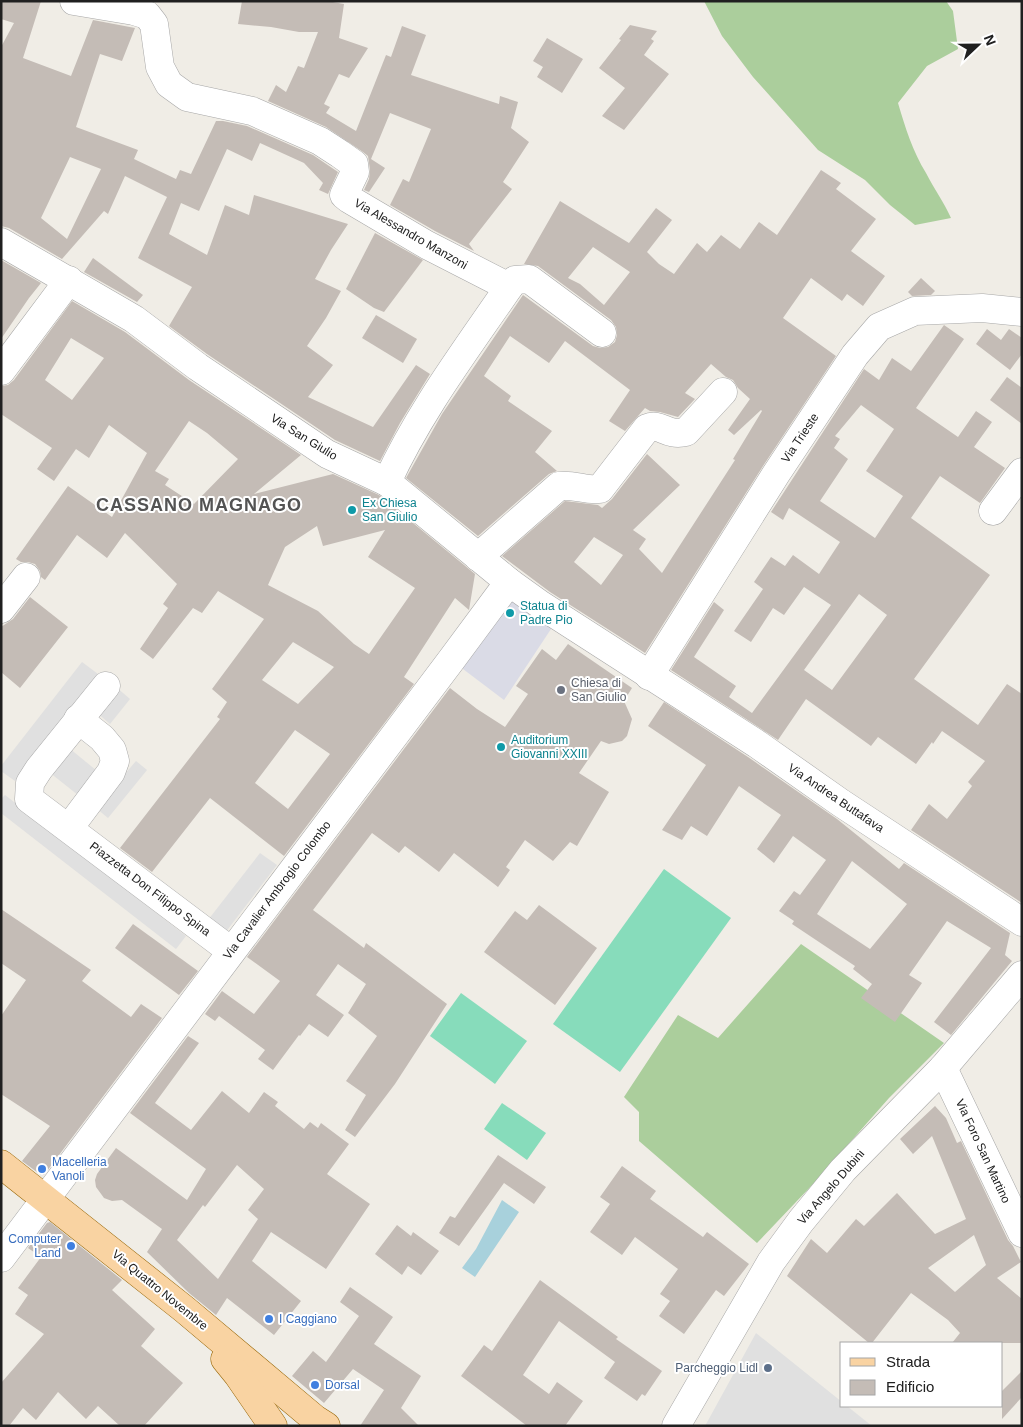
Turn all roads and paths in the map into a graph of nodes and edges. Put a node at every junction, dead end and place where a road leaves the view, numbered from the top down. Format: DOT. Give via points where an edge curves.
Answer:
graph roads {
  1 [pos="74,1"];
  2 [pos="1,242"];
  3 [pos="69,280"];
  4 [pos="509,286"];
  5 [pos="1022,312"];
  6 [pos="602,333"];
  7 [pos="1,372"];
  8 [pos="723,392"];
  9 [pos="1022,472"];
  10 [pos="387,482"];
  11 [pos="993,511"];
  12 [pos="478,557"];
  13 [pos="26,577"];
  14 [pos="508,582"];
  15 [pos="1,609"];
  16 [pos="649,676"];
  17 [pos="106,686"];
  18 [pos="78,719"];
  19 [pos="68,828"];
  20 [pos="1022,922"];
  21 [pos="231,951"];
  22 [pos="1022,975"];
  23 [pos="944,1068"];
  24 [pos="1,1164"];
  25 [pos="47,1199"];
  26 [pos="1022,1233"];
  27 [pos="1,1258"];
  28 [pos="184,1309"];
  29 [pos="319,1424"];
  30 [pos="273,1426"];
  31 [pos="676,1426"];
  1 -- 4 [label="street, Via Alessandro Manzoni" via="147,15 154,24 160,67 170,84 186,97 252,111 320,142 354,164 355,172 344,195 349,199 427,245"];
  2 -- 3 [label="street, Via San Giulio"];
  3 -- 7 [label="street"];
  3 -- 10 [label="street, Via San Giulio" via="134,319 327,454"];
  4 -- 6 [label="street" via="515,280 529,279"];
  4 -- 10 [label="street" via="403,448"];
  5 -- 16 [label="street, Via Trieste" via="982,308 915,311 879,327 855,355 776,474"];
  8 -- 12 [label="street" via="686,432 677,434 658,427 646,428 600,489 560,486"];
  9 -- 11 [label="street"];
  10 -- 12 [label="street, Via San Giulio"];
  12 -- 14 [label="street, Via San Giulio"];
  13 -- 15 [label="street"];
  14 -- 16 [label="street, Via San Giulio"];
  14 -- 21 [label="street, Via Cavalier Ambrogio Colombo"];
  16 -- 20 [label="street, Via Andrea Buttafava" via="757,744"];
  17 -- 18 [label="street, Piazzetta Don Filippo Spina"];
  18 -- 19 [label="street" via="102,738 112,750 115,761 111,772"];
  18 -- 19 [label="street, Piazzetta Don Filippo Spina" via="30,783 29,799"];
  19 -- 21 [label="street, Piazzetta Don Filippo Spina"];
  21 -- 25 [label="street, Via Cavalier Ambrogio Colombo"];
  22 -- 23 [label="street, Via Angelo Dubini"];
  23 -- 26 [label="street, Via Foro San Martino"];
  23 -- 31 [label="street, Via Angelo Dubini" via="843,1170 801,1221 771,1262"];
  24 -- 25 [label="main road, Via Quattro Novembre"];
  25 -- 27 [label="street, Via Cavalier Ambrogio Colombo"];
  25 -- 28 [label="main road, Via Quattro Novembre"];
  28 -- 29 [label="main road, Via Quattro Novembre"];
  28 -- 30 [label="main road" via="238,1375"];
}
